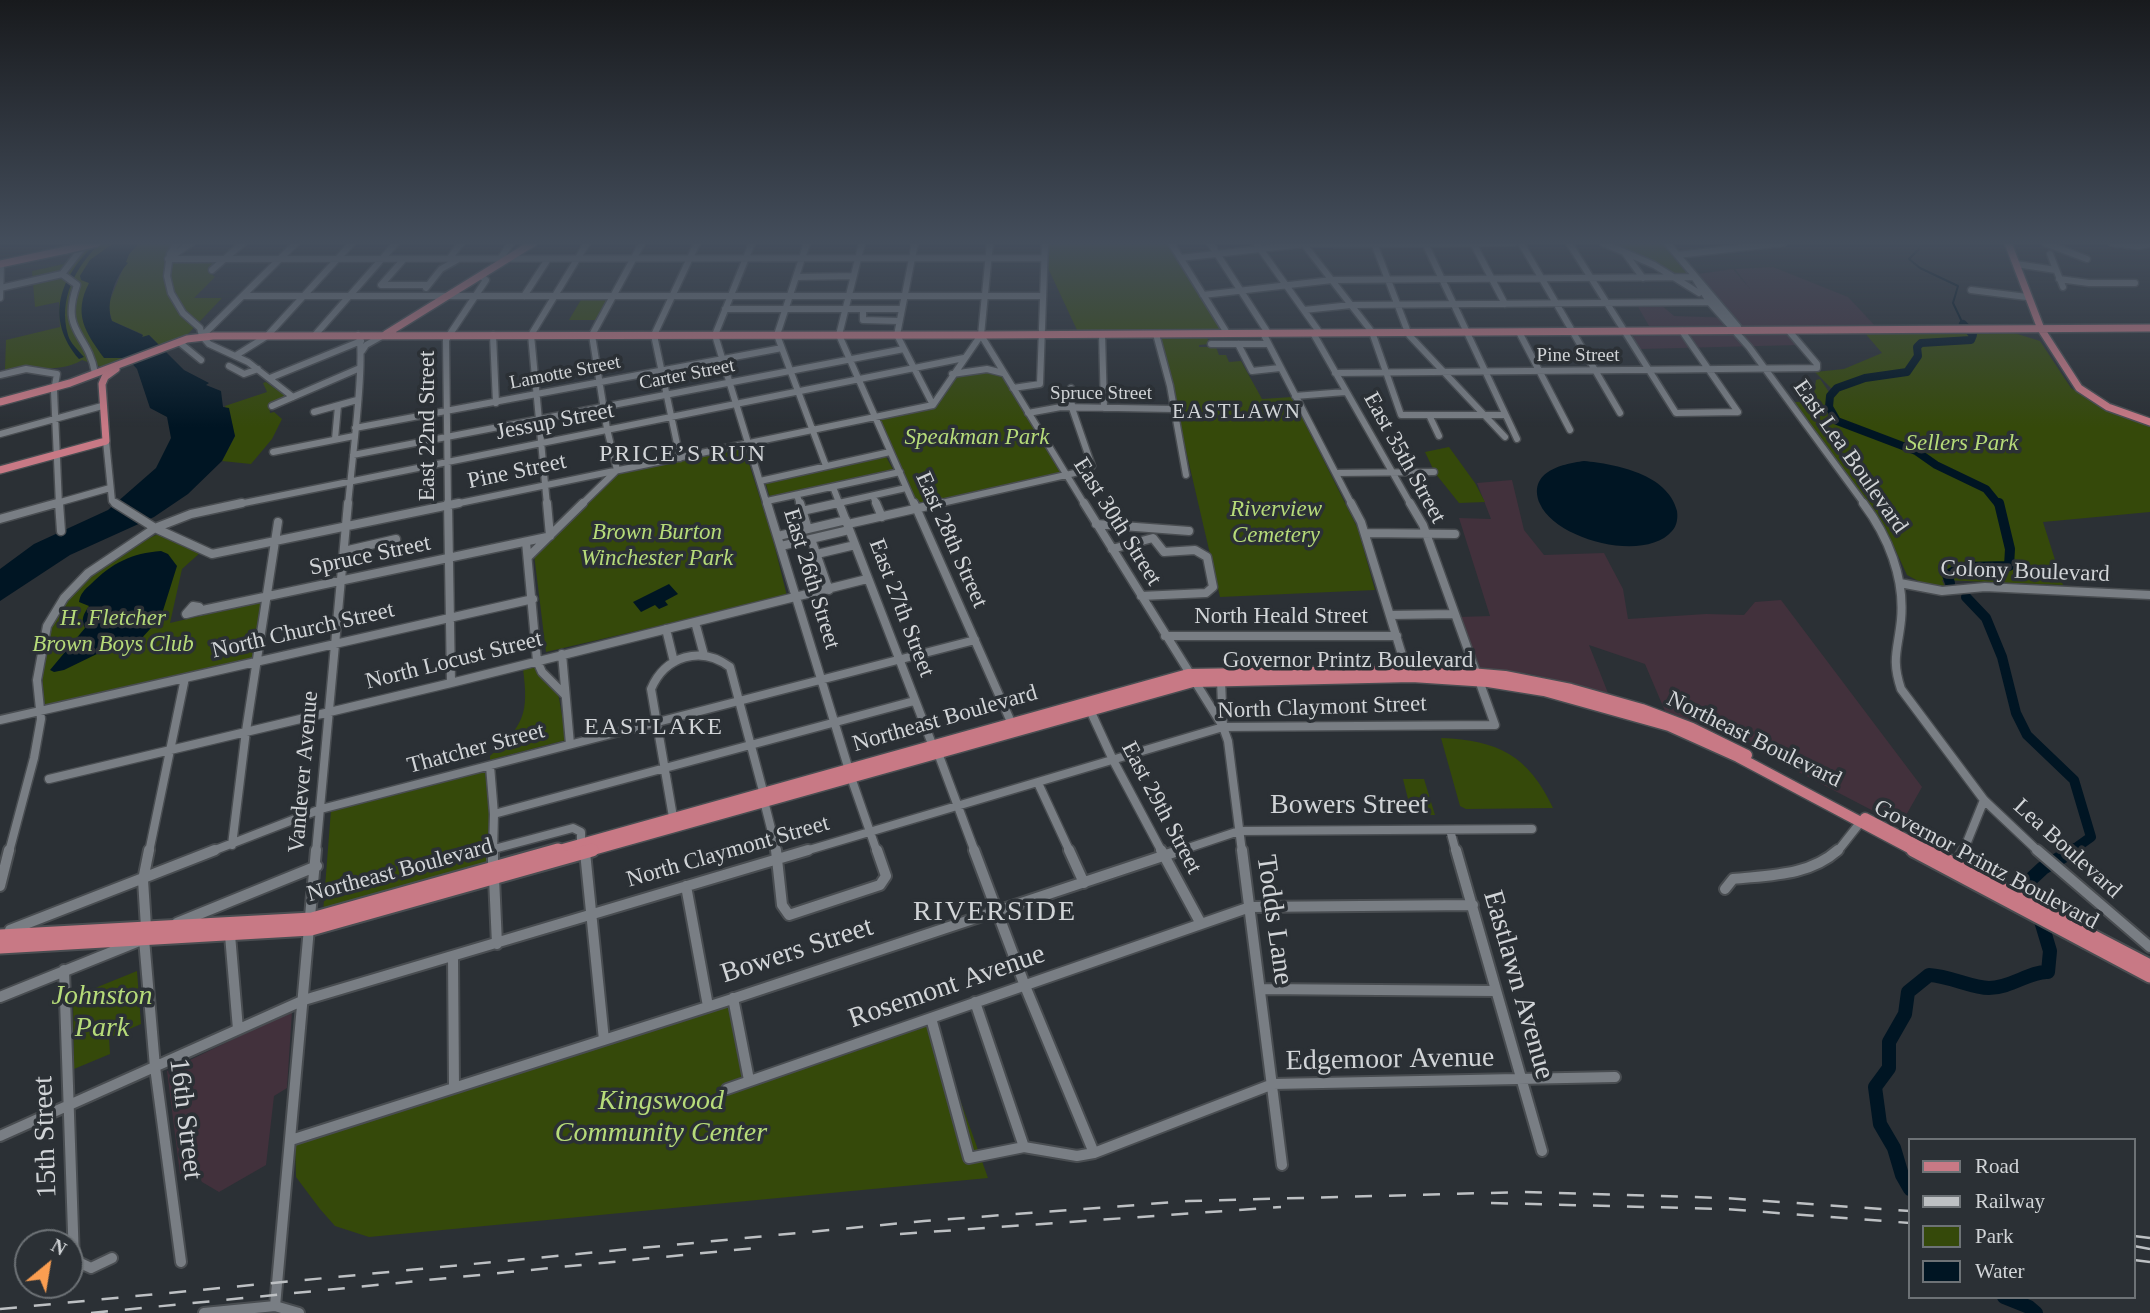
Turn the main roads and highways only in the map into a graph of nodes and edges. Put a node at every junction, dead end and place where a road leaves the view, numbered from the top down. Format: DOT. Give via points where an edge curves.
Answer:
graph roads {
  1 [pos="434,304"];
  2 [pos="2030,304"];
  3 [pos="2150,328"];
  4 [pos="2007,329"];
  5 [pos="2041,329"];
  6 [pos="382,335"];
  7 [pos="2049,344"];
  8 [pos="123,364"];
  9 [pos="95,373"];
  10 [pos="101,393"];
  11 [pos="0,402"];
  12 [pos="2150,422"];
  13 [pos="0,470"];
  14 [pos="1409,674"];
  15 [pos="1476,677"];
  16 [pos="1190,678"];
  17 [pos="1011,722"];
  18 [pos="935,749"];
  19 [pos="951,749"];
  20 [pos="764,796"];
  21 [pos="1862,820"];
  22 [pos="583,848"];
  23 [pos="1923,856"];
  24 [pos="1951,862"];
  25 [pos="494,873"];
  26 [pos="2027,907"];
  27 [pos="2048,917"];
  28 [pos="311,924"];
  29 [pos="226,930"];
  30 [pos="145,933"];
  31 [pos="0,934"];
  32 [pos="0,947"];
  33 [pos="2150,966"];
  34 [pos="2150,976"];
  1 -- 6 [label="main road"];
  2 -- 5 [label="main road"];
  3 -- 5 [label="main road"];
  4 -- 5 [label="main road"];
  4 -- 6 [label="main road"];
  4 -- 7 [label="main road"];
  5 -- 7 [label="main road"];
  6 -- 8 [label="main road" via="202,336"];
  7 -- 12 [label="main road" via="2086,395 2119,413"];
  8 -- 9 [label="main road"];
  8 -- 10 [label="main road" via="105,377"];
  9 -- 10 [label="main road"];
  9 -- 11 [label="main road"];
  10 -- 13 [label="main road" via="106,441"];
  14 -- 15 [label="main road, Northeast Boulevard"];
  14 -- 16 [label="main road, Northeast Boulevard"];
  14 -- 16 [label="main road, Governor Printz Boulevard" via="1221,681"];
  15 -- 21 [label="main road, Governor Printz Boulevard" via="1555,693 1669,726"];
  16 -- 17 [label="main road, Northeast Boulevard"];
  16 -- 19 [label="main road, Northeast Boulevard"];
  17 -- 18 [label="main road, Northeast Boulevard"];
  17 -- 19 [label="main road" via="1007,729"];
  18 -- 19 [label="main road, Northeast Boulevard"];
  18 -- 20 [label="main road, Northeast Boulevard"];
  20 -- 22 [label="main road, Northeast Boulevard"];
  20 -- 22 [label="main road, Northeast Boulevard" via="657,821"];
  21 -- 23 [label="main road, Governor Printz Boulevard"];
  21 -- 24 [label="main road, Governor Printz Boulevard"];
  22 -- 25 [label="main road, Northeast Boulevard"];
  23 -- 24 [label="main road"];
  23 -- 26 [label="main road, Governor Printz Boulevard"];
  24 -- 26 [label="main road, Governor Printz Boulevard"];
  25 -- 28 [label="main road, Northeast Boulevard"];
  25 -- 28 [label="main road, Northeast Boulevard" via="417,900"];
  26 -- 27 [label="main road, Governor Printz Boulevard"];
  27 -- 33 [label="main road, Governor Printz Boulevard"];
  27 -- 34 [label="main road, Governor Printz Boulevard"];
  28 -- 29 [label="main road, Northeast Boulevard"];
  29 -- 30 [label="main road, Northeast Boulevard"];
  29 -- 30 [label="main road, Northeast Boulevard" via="171,926"];
  30 -- 31 [label="main road, Northeast Boulevard"];
  30 -- 32 [label="main road, Northeast Boulevard"];
}
